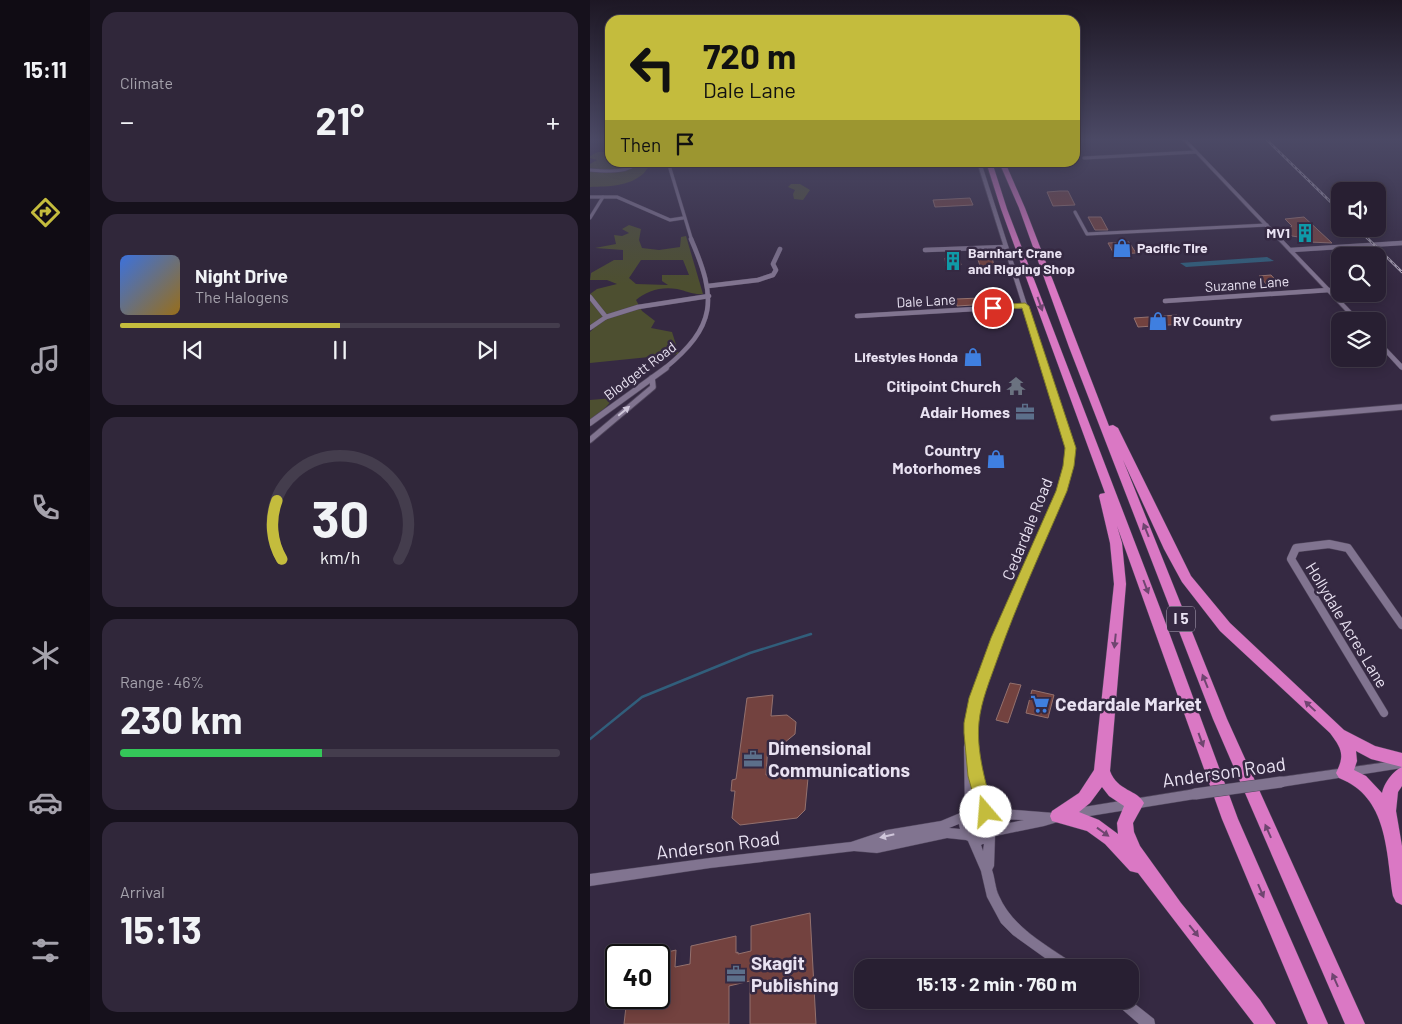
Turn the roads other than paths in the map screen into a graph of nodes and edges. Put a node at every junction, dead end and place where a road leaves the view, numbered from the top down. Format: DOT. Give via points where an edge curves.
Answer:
graph roads {
  1 [pos="675,188"];
  2 [pos="987,188"];
  3 [pos="998,188"];
  4 [pos="1013,188"];
  5 [pos="1231,188"];
  6 [pos="590,197"];
  7 [pos="603,197"];
  8 [pos="1075,212"];
  9 [pos="590,218"];
  10 [pos="683,218"];
  11 [pos="1267,225"];
  12 [pos="1402,243"];
  13 [pos="1006,246"];
  14 [pos="780,249"];
  15 [pos="925,250"];
  16 [pos="1291,250"];
  17 [pos="708,286"];
  18 [pos="1329,290"];
  19 [pos="710,296"];
  20 [pos="590,297"];
  21 [pos="1165,301"];
  22 [pos="1025,306"];
  23 [pos="1350,312"];
  24 [pos="857,316"];
  25 [pos="606,317"];
  26 [pos="590,328"];
  27 [pos="1073,348"];
  28 [pos="1386,351"];
  29 [pos="1402,368"];
  30 [pos="652,378"];
  31 [pos="1402,407"];
  32 [pos="1273,418"];
  33 [pos="590,423"];
  34 [pos="1089,439"];
  35 [pos="590,440"];
  36 [pos="1402,625"];
  37 [pos="1384,713"];
  38 [pos="1335,729"];
  39 [pos="972,733"];
  40 [pos="1402,760"];
  41 [pos="1402,764"];
  42 [pos="1102,771"];
  43 [pos="1344,773"];
  44 [pos="1402,774"];
  45 [pos="1136,803"];
  46 [pos="987,813"];
  47 [pos="969,814"];
  48 [pos="1055,816"];
  49 [pos="1390,822"];
  50 [pos="991,833"];
  51 [pos="970,836"];
  52 [pos="852,847"];
  53 [pos="988,871"];
  54 [pos="590,880"];
  55 [pos="1402,896"];
  56 [pos="1174,907"];
  57 [pos="1057,959"];
  58 [pos="1130,1009"];
  59 [pos="1148,1024"];
  60 [pos="1266,1024"];
  61 [pos="1318,1024"];
  62 [pos="1355,1024"];
  1 -- 10 [label="street, Blodgett Road"];
  2 -- 13 [label="street, Cedardale Road"];
  3 -- 34 [label="highway, I 5, one-way"];
  4 -- 27 [label="highway, I 5"];
  5 -- 11 [label="street"];
  6 -- 7 [label="street"];
  7 -- 9 [label="street"];
  7 -- 10 [label="street" via="616,197 670,220"];
  8 -- 11 [label="street" via="1087,234"];
  10 -- 17 [label="street, Blodgett Road"];
  11 -- 16 [label="street"];
  12 -- 16 [label="street"];
  13 -- 15 [label="street"];
  13 -- 22 [label="street, Cedardale Road"];
  14 -- 17 [label="street" via="773,264 776,270 767,278"];
  16 -- 18 [label="street"];
  17 -- 19 [label="street, Blodgett Road"];
  18 -- 21 [label="street, Suzanne Lane"];
  18 -- 23 [label="street"];
  19 -- 25 [label="street" via="638,307"];
  19 -- 30 [label="street, Blodgett Road" via="708,314 692,342 680,357"];
  20 -- 25 [label="street"];
  22 -- 24 [label="street, Dale Lane"];
  22 -- 39 [label="street, Cedardale Road" via="1070,448 1069,466 1062,491 979,687"];
  25 -- 26 [label="street"];
  38 -- 27 [label="highway, one-way" via="1225,627 1186,579 1090,377"];
  62 -- 27 [label="highway, I 5, one-way" via="1220,719"];
  28 -- 29 [label="street"];
  30 -- 33 [label="street, Blodgett Road"];
  35 -- 30 [label="street, one-way" via="652,387"];
  31 -- 32 [label="street"];
  34 -- 42 [label="highway, one-way" via="1120,569"];
  34 -- 61 [label="highway, I 5, one-way" via="1230,819"];
  36 -- 37 [label="street, Hollydale Acres Lane" via="1348,548 1332,544 1296,548 1292,553 1291,559"];
  38 -- 40 [label="highway" via="1371,752"];
  38 -- 43 [label="highway" via="1351,755"];
  39 -- 46 [label="street, Cedardale Road" via="976,776"];
  39 -- 47 [label="street, Cedardale Road"];
  41 -- 43 [label="street, Anderson Road"];
  42 -- 45 [label="highway" via="1114,792"];
  42 -- 48 [label="highway" via="1084,800"];
  43 -- 45 [label="street, Anderson Road, bridge"];
  43 -- 49 [label="highway" via="1369,787"];
  44 -- 49 [label="highway" via="1390,790"];
  45 -- 48 [label="street, Anderson Road"];
  45 -- 56 [label="highway" via="1126,820 1127,836 1151,877"];
  46 -- 47 [label="street" via="978,810"];
  46 -- 48 [label="street, Anderson Road"];
  46 -- 50 [label="street" via="994,823"];
  47 -- 51 [label="street" via="964,827"];
  47 -- 52 [label="street, Anderson Road, one-way" via="941,826 887,836"];
  48 -- 50 [label="street, Anderson Road"];
  48 -- 56 [label="highway, one-way" via="1075,817 1106,833"];
  49 -- 55 [label="highway"];
  50 -- 51 [label="street" via="982,838"];
  50 -- 53 [label="street"];
  51 -- 52 [label="street, Anderson Road" via="947,833 876,848"];
  51 -- 53 [label="street"];
  52 -- 54 [label="street, Anderson Road"];
  53 -- 57 [label="street" via="993,898 1005,919"];
  56 -- 60 [label="highway, one-way"];
  58 -- 59 [label="street"];
}
